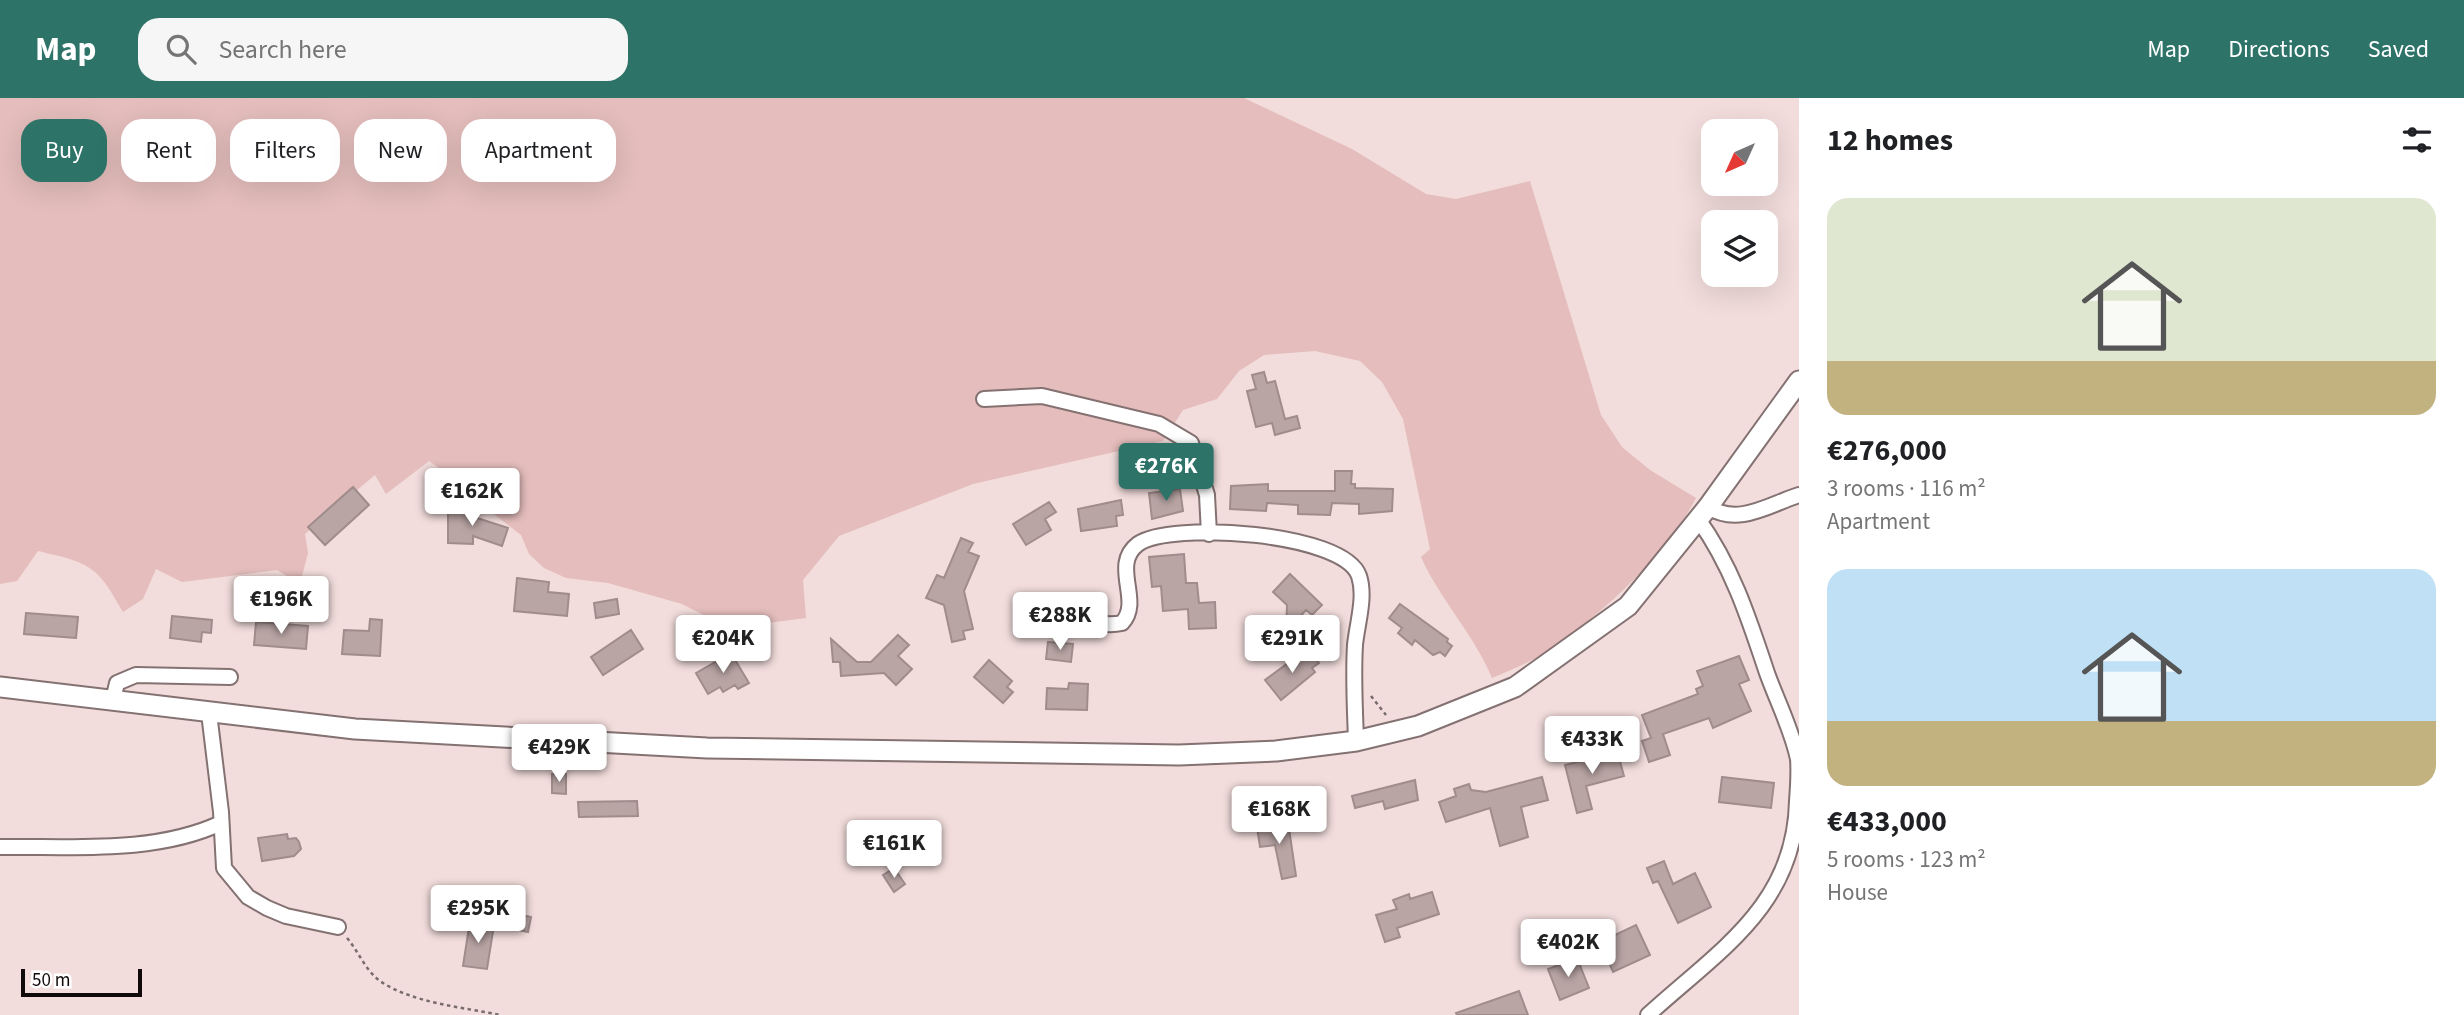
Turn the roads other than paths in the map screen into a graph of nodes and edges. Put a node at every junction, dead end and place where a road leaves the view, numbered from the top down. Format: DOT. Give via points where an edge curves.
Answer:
graph roads {
  1 [pos="1799,381"];
  2 [pos="984,399"];
  3 [pos="1799,495"];
  4 [pos="1703,513"];
  5 [pos="1209,534"];
  6 [pos="1032,604"];
  7 [pos="230,677"];
  8 [pos="0,687"];
  9 [pos="113,700"];
  10 [pos="209,713"];
  11 [pos="1356,741"];
  12 [pos="221,823"];
  13 [pos="0,847"];
  14 [pos="338,928"];
  15 [pos="1648,1015"];
  1 -- 4 [label="main road"];
  2 -- 5 [label="street" via="1042,396 1159,424 1191,443 1207,495"];
  3 -- 4 [label="street" via="1736,517"];
  4 -- 11 [label="main road" via="1628,606 1515,687 1410,728"];
  4 -- 15 [label="street" via="1738,590 1798,760 1797,814 1789,860 1765,905 1732,941"];
  5 -- 6 [label="street" via="1149,539 1138,545 1126,565 1130,609 1122,623 1096,623"];
  5 -- 11 [label="street" via="1245,533 1295,541 1351,563 1362,594 1355,646"];
  7 -- 9 [label="street" via="136,675 117,683"];
  8 -- 9 [label="main road"];
  9 -- 10 [label="main road"];
  10 -- 11 [label="main road" via="355,729 707,748 1179,755 1276,751"];
  10 -- 12 [label="street"];
  12 -- 13 [label="street" via="196,835 121,845"];
  12 -- 14 [label="street" via="224,868 248,897 286,916"];
}
